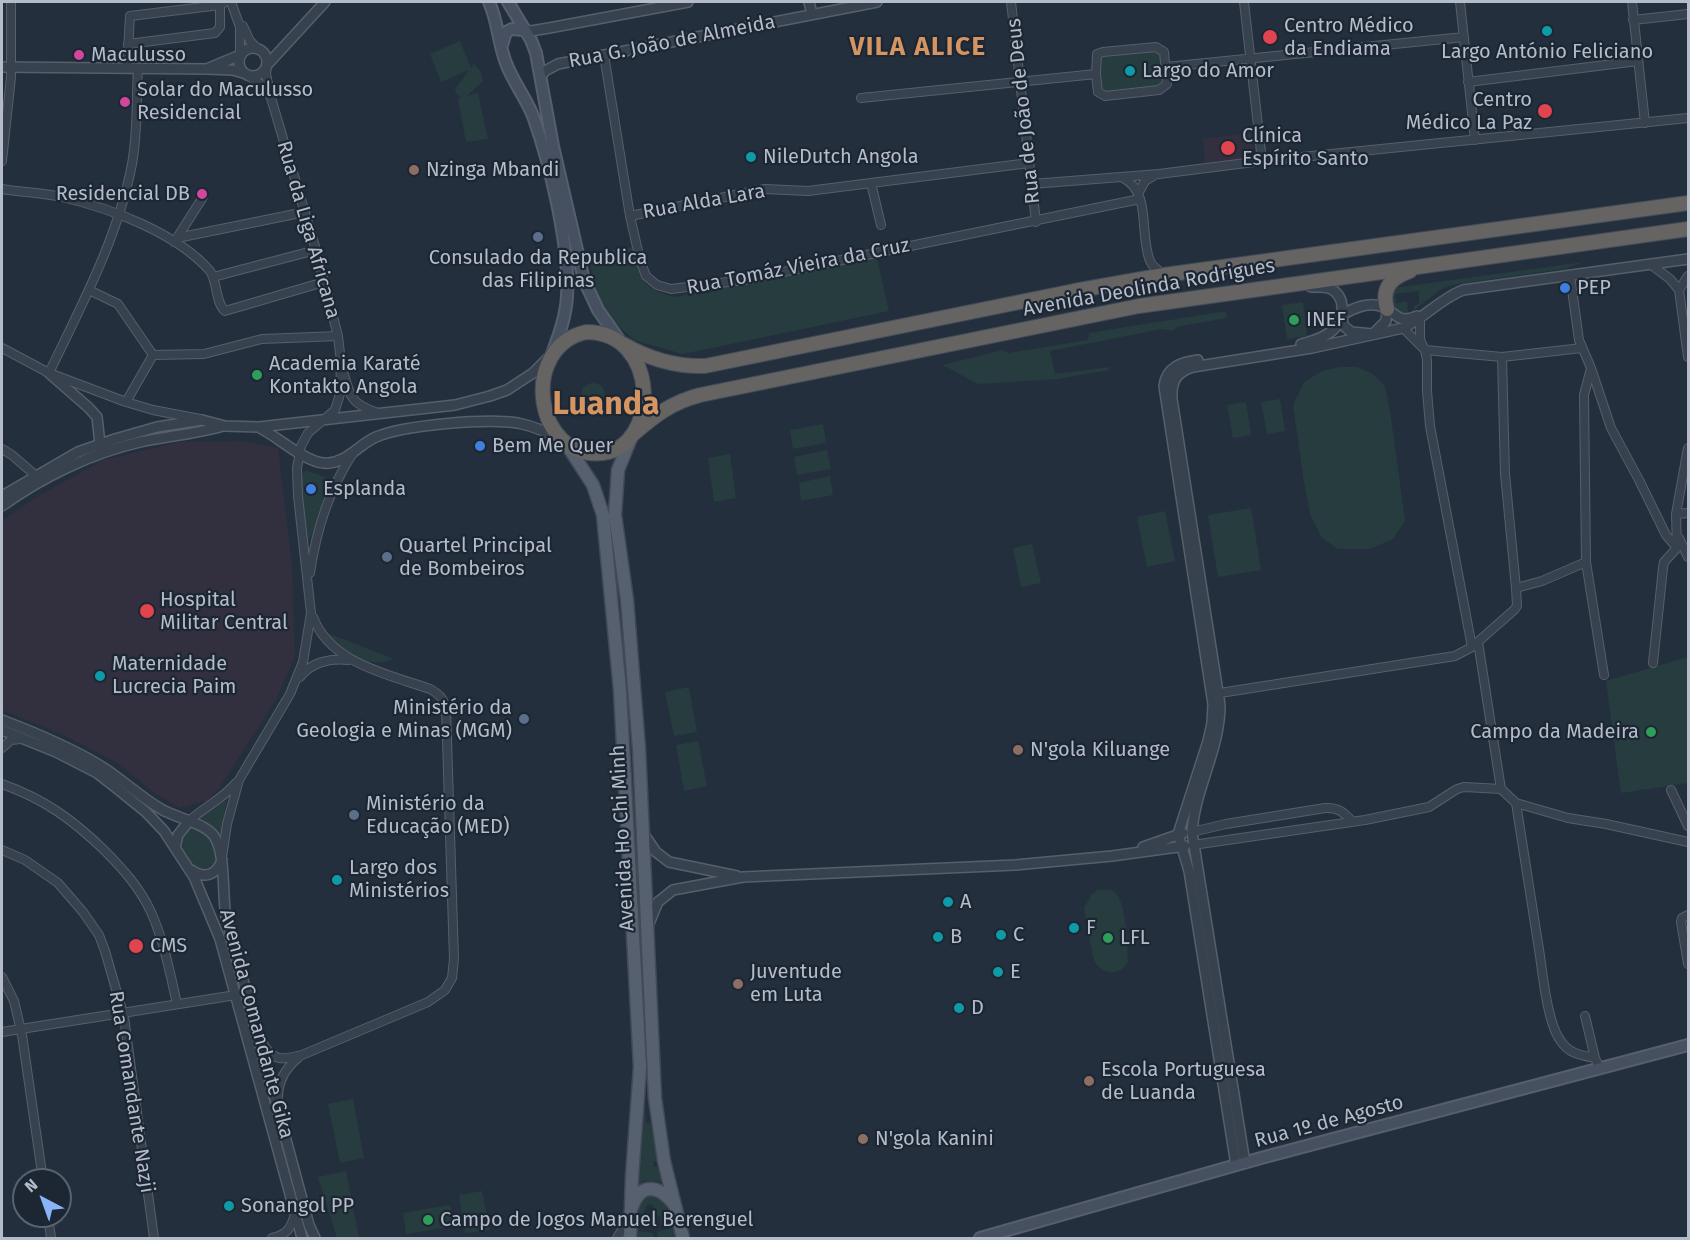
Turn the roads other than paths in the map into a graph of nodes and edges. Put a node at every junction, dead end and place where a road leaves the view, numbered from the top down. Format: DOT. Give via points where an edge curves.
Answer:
graph roads {
  1 [pos="11,2"];
  2 [pos="231,2"];
  3 [pos="325,2"];
  4 [pos="489,2"];
  5 [pos="508,2"];
  6 [pos="688,2"];
  7 [pos="809,2"];
  8 [pos="877,2"];
  9 [pos="1011,2"];
  10 [pos="1244,2"];
  11 [pos="1460,2"];
  12 [pos="1632,2"];
  13 [pos="223,3"];
  14 [pos="832,6"];
  15 [pos="235,12"];
  16 [pos="812,14"];
  17 [pos="1689,14"];
  18 [pos="1634,20"];
  19 [pos="524,30"];
  20 [pos="1464,37"];
  21 [pos="128,44"];
  22 [pos="284,45"];
  23 [pos="258,49"];
  24 [pos="502,53"];
  25 [pos="240,55"];
  26 [pos="604,55"];
  27 [pos="1250,59"];
  28 [pos="1638,61"];
  29 [pos="267,65"];
  30 [pos="7,67"];
  31 [pos="1166,67"];
  32 [pos="127,68"];
  33 [pos="138,68"];
  34 [pos="207,69"];
  35 [pos="245,74"];
  36 [pos="1096,74"];
  37 [pos="541,76"];
  38 [pos="514,80"];
  39 [pos="1021,82"];
  40 [pos="1468,82"];
  41 [pos="271,98"];
  42 [pos="861,98"];
  43 [pos="1689,118"];
  44 [pos="1645,123"];
  45 [pos="1475,140"];
  46 [pos="2,161"];
  47 [pos="1262,161"];
  48 [pos="1029,163"];
  49 [pos="1159,174"];
  50 [pos="1121,177"];
  51 [pos="871,183"];
  52 [pos="1032,184"];
  53 [pos="2,189"];
  54 [pos="1139,196"];
  55 [pos="203,197"];
  56 [pos="1689,203"];
  57 [pos="305,212"];
  58 [pos="119,215"];
  59 [pos="630,216"];
  60 [pos="1036,222"];
  61 [pos="881,225"];
  62 [pos="1689,229"];
  63 [pos="175,240"];
  64 [pos="316,250"];
  65 [pos="1689,259"];
  66 [pos="1150,263"];
  67 [pos="1650,264"];
  68 [pos="1430,265"];
  69 [pos="1164,275"];
  70 [pos="1570,275"];
  71 [pos="1689,276"];
  72 [pos="213,277"];
  73 [pos="1140,279"];
  74 [pos="324,282"];
  75 [pos="1276,286"];
  76 [pos="89,290"];
  77 [pos="1679,290"];
  78 [pos="1387,309"];
  79 [pos="1424,314"];
  80 [pos="1342,315"];
  81 [pos="1402,328"];
  82 [pos="1372,334"];
  83 [pos="338,336"];
  84 [pos="623,344"];
  85 [pos="2,348"];
  86 [pos="1582,348"];
  87 [pos="1425,350"];
  88 [pos="552,354"];
  89 [pos="153,355"];
  90 [pos="1502,357"];
  91 [pos="1689,357"];
  92 [pos="341,362"];
  93 [pos="1591,368"];
  94 [pos="49,373"];
  95 [pos="126,402"];
  96 [pos="382,414"];
  97 [pos="202,420"];
  98 [pos="321,421"];
  99 [pos="225,426"];
  100 [pos="259,427"];
  101 [pos="631,436"];
  102 [pos="100,444"];
  103 [pos="567,445"];
  104 [pos="1689,448"];
  105 [pos="2,450"];
  106 [pos="354,452"];
  107 [pos="300,453"];
  108 [pos="1687,460"];
  109 [pos="36,475"];
  110 [pos="2,496"];
  111 [pos="2,506"];
  112 [pos="1689,513"];
  113 [pos="1676,514"];
  114 [pos="1678,537"];
  115 [pos="1677,548"];
  116 [pos="1689,556"];
  117 [pos="1586,562"];
  118 [pos="308,587"];
  119 [pos="1516,588"];
  120 [pos="311,613"];
  121 [pos="1475,644"];
  122 [pos="354,661"];
  123 [pos="1653,663"];
  124 [pos="1604,675"];
  125 [pos="293,689"];
  126 [pos="1220,693"];
  127 [pos="2,720"];
  128 [pos="2,730"];
  129 [pos="21,739"];
  130 [pos="2,748"];
  131 [pos="239,780"];
  132 [pos="2,784"];
  133 [pos="1501,789"];
  134 [pos="1671,789"];
  135 [pos="1516,802"];
  136 [pos="1185,810"];
  137 [pos="189,821"];
  138 [pos="1353,822"];
  139 [pos="1689,826"];
  140 [pos="642,830"];
  141 [pos="1192,832"];
  142 [pos="1178,834"];
  143 [pos="1689,842"];
  144 [pos="1153,844"];
  145 [pos="1193,845"];
  146 [pos="1181,846"];
  147 [pos="175,848"];
  148 [pos="2,850"];
  149 [pos="1112,856"];
  150 [pos="222,858"];
  151 [pos="189,869"];
  152 [pos="742,877"];
  153 [pos="1689,915"];
  154 [pos="646,932"];
  155 [pos="1689,964"];
  156 [pos="2,977"];
  157 [pos="236,995"];
  158 [pos="177,1004"];
  159 [pos="123,1013"];
  160 [pos="1585,1016"];
  161 [pos="20,1029"];
  162 [pos="2,1032"];
  163 [pos="258,1034"];
  164 [pos="1689,1045"];
  165 [pos="302,1055"];
  166 [pos="1595,1058"];
  167 [pos="1600,1069"];
  168 [pos="279,1113"];
  169 [pos="1240,1164"];
  170 [pos="41,1168"];
  171 [pos="675,1205"];
  172 [pos="296,1213"];
  173 [pos="630,1214"];
  174 [pos="154,1239"];
  175 [pos="272,1239"];
  176 [pos="302,1239"];
  177 [pos="315,1239"];
  178 [pos="617,1239"];
  179 [pos="630,1239"];
  180 [pos="683,1239"];
  181 [pos="980,1239"];
  1 -- 30 [label="street"];
  2 -- 15 [label="street"];
  3 -- 22 [label="street"];
  4 -- 24 [label="main road"];
  5 -- 19 [label="main road"];
  6 -- 19 [label="street, Rua G. João de Almeida"];
  7 -- 16 [label="street"];
  8 -- 14 [label="street, Rua G. João de Almeida"];
  9 -- 39 [label="street, Rua de João de Deus"];
  10 -- 27 [label="street"];
  11 -- 20 [label="street"];
  12 -- 18 [label="street"];
  13 -- 21 [label="street" via="220,27 215,33"];
  13 -- 21 [label="street" via="130,16"];
  14 -- 16 [label="street, Rua G. João de Almeida"];
  15 -- 23 [label="street" via="249,41"];
  15 -- 25 [label="street" via="242,35"];
  16 -- 26 [label="street, Rua G. João de Almeida"];
  17 -- 18 [label="street"];
  18 -- 28 [label="street"];
  19 -- 24 [label="main road" via="504,33"];
  19 -- 37 [label="main road" via="536,53"];
  20 -- 27 [label="street"];
  20 -- 40 [label="street"];
  21 -- 32 [label="street"];
  22 -- 23 [label="street" via="268,51"];
  22 -- 29 [label="street"];
  23 -- 25 [label="street" via="246,49"];
  23 -- 29 [label="street" via="266,57"];
  24 -- 38 [label="main road"];
  25 -- 34 [label="street"];
  25 -- 35 [label="street" via="238,62"];
  26 -- 37 [label="street, Rua G. João de Almeida" via="558,64"];
  26 -- 59 [label="street, Rua Tomáz Vieira da Cruz"];
  27 -- 31 [label="street"];
  27 -- 47 [label="street"];
  28 -- 40 [label="street"];
  28 -- 44 [label="street"];
  29 -- 35 [label="street" via="261,73"];
  29 -- 41 [label="street, Rua da Liga Africana"];
  30 -- 32 [label="street"];
  30 -- 46 [label="street" via="9,106"];
  31 -- 36 [label="street" via="1160,48 1103,51 1097,54"];
  31 -- 36 [label="street" via="1165,87 1148,92 1101,95"];
  32 -- 33 [label="street"];
  33 -- 34 [label="street"];
  33 -- 58 [label="street" via="134,151"];
  34 -- 35 [label="street"];
  35 -- 41 [label="street"];
  36 -- 39 [label="street"];
  37 -- 38 [label="main road" via="536,87 528,90"];
  37 -- 84 [label="main road" via="577,258 598,310"];
  38 -- 88 [label="main road" via="532,115 544,155 567,276 563,319"];
  39 -- 42 [label="street"];
  39 -- 48 [label="street, Rua de João de Deus"];
  40 -- 45 [label="street"];
  41 -- 57 [label="street, Rua da Liga Africana"];
  43 -- 44 [label="street"];
  44 -- 45 [label="street"];
  45 -- 47 [label="street"];
  47 -- 49 [label="street"];
  48 -- 51 [label="street, Rua Alda Lara"];
  48 -- 52 [label="street, Rua de João de Deus"];
  49 -- 50 [label="street"];
  49 -- 54 [label="street" via="1145,181"];
  50 -- 52 [label="street"];
  50 -- 54 [label="street" via="1131,183"];
  51 -- 59 [label="street, Rua Alda Lara" via="753,191"];
  51 -- 61 [label="street"];
  52 -- 60 [label="street, Rua de João de Deus"];
  53 -- 58 [label="street" via="61,197"];
  54 -- 60 [label="street, Rua Tomáz Vieira da Cruz"];
  54 -- 66 [label="street"];
  55 -- 63 [label="street"];
  56 -- 69 [label="highway, Avenida Deolinda Rodrigues"];
  57 -- 63 [label="street"];
  57 -- 64 [label="street, Rua da Liga Africana"];
  58 -- 63 [label="street"];
  58 -- 76 [label="street"];
  59 -- 60 [label="street, Rua Tomáz Vieira da Cruz" via="646,276 664,288 680,290"];
  62 -- 68 [label="highway, Avenida Deolinda Rodrigues"];
  63 -- 72 [label="street"];
  64 -- 72 [label="street"];
  64 -- 74 [label="street, Rua da Liga Africana"];
  65 -- 67 [label="street"];
  66 -- 69 [label="street"];
  66 -- 73 [label="street"];
  67 -- 70 [label="street"];
  67 -- 77 [label="street"];
  68 -- 75 [label="highway, Avenida Deolinda Rodrigues"];
  68 -- 78 [label="highway" via="1390,282"];
  69 -- 73 [label="highway, Avenida Deolinda Rodrigues"];
  70 -- 79 [label="street" via="1462,290"];
  70 -- 86 [label="street"];
  71 -- 77 [label="street"];
  72 -- 74 [label="street" via="225,311"];
  73 -- 84 [label="highway, Avenida Deolinda Rodrigues" via="705,366 661,361"];
  74 -- 83 [label="street, Rua da Liga Africana"];
  75 -- 80 [label="street" via="1330,288 1340,298"];
  75 -- 101 [label="highway, Avenida Deolinda Rodrigues" via="1139,306 700,395 666,408"];
  76 -- 89 [label="street" via="118,304"];
  76 -- 94 [label="street"];
  77 -- 91 [label="street"];
  78 -- 79 [label="street" via="1402,320"];
  78 -- 80 [label="street" via="1364,306"];
  78 -- 82 [label="street" via="1384,325"];
  79 -- 81 [label="street"];
  79 -- 87 [label="street" via="1420,340"];
  80 -- 82 [label="street" via="1343,325 1351,332"];
  80 -- 136 [label="street" via="1337,326 1312,342 1188,361 1172,369 1164,381 1213,704 1208,741"];
  81 -- 82 [label="street"];
  81 -- 87 [label="street"];
  82 -- 126 [label="street" via="1312,348 1193,366 1179,373 1172,383"];
  83 -- 89 [label="street" via="262,339 204,354"];
  83 -- 92 [label="street, Rua da Liga Africana"];
  84 -- 88 [label="highway" via="604,334 586,332 570,337"];
  84 -- 101 [label="highway" via="637,363 644,387 643,408"];
  85 -- 94 [label="street"];
  86 -- 90 [label="street"];
  86 -- 93 [label="street"];
  87 -- 90 [label="street"];
  87 -- 121 [label="street" via="1430,426"];
  88 -- 96 [label="street" via="533,373 498,394 455,405"];
  88 -- 103 [label="highway" via="543,376 543,399 551,423"];
  89 -- 95 [label="street"];
  90 -- 119 [label="street" via="1505,474"];
  92 -- 96 [label="street, Rua da Liga Africana" via="349,395 362,407"];
  92 -- 98 [label="street, Rua da Liga Africana" via="338,404"];
  93 -- 115 [label="street" via="1611,429 1666,535"];
  93 -- 117 [label="street" via="1584,395"];
  94 -- 95 [label="street"];
  94 -- 102 [label="street" via="94,412"];
  95 -- 97 [label="street"];
  96 -- 98 [label="street"];
  97 -- 99 [label="street"];
  97 -- 102 [label="street" via="157,427"];
  98 -- 100 [label="street"];
  98 -- 107 [label="street, Rua da Liga Africana" via="308,434"];
  99 -- 100 [label="street"];
  99 -- 111 [label="street" via="111,450 56,474"];
  100 -- 107 [label="street"];
  101 -- 103 [label="highway" via="621,447 604,453"];
  101 -- 140 [label="main road, Avenida Ho Chi Minh" via="618,470 615,515 631,646"];
  102 -- 109 [label="street"];
  103 -- 106 [label="street" via="525,425 484,422 386,433"];
  103 -- 173 [label="main road, Avenida Ho Chi Minh" via="593,485 603,515 616,640 640,1067"];
  104 -- 108 [label="street"];
  105 -- 109 [label="street"];
  106 -- 107 [label="street" via="330,463"];
  106 -- 118 [label="street" via="332,492 314,551"];
  107 -- 118 [label="street" via="297,486"];
  108 -- 113 [label="street"];
  109 -- 110 [label="street"];
  112 -- 113 [label="street"];
  113 -- 114 [label="street"];
  114 -- 115 [label="street"];
  114 -- 116 [label="street"];
  115 -- 123 [label="street" via="1664,562"];
  117 -- 119 [label="street"];
  117 -- 124 [label="street"];
  118 -- 120 [label="street"];
  119 -- 121 [label="street" via="1517,606"];
  120 -- 122 [label="street" via="329,644"];
  120 -- 125 [label="street" via="308,643"];
  121 -- 126 [label="street" via="1455,656"];
  121 -- 133 [label="street"];
  122 -- 125 [label="street" via="319,663 303,673"];
  122 -- 165 [label="street" via="430,689 444,700 452,978 445,990 428,1002"];
  125 -- 131 [label="street"];
  126 -- 141 [label="street" via="1219,730 1195,806"];
  127 -- 137 [label="street, Avenida Comandante Gika" via="44,736 102,767 153,804"];
  128 -- 129 [label="street, Avenida Comandante Gika"];
  129 -- 130 [label="street" via="11,740"];
  129 -- 147 [label="street, Avenida Comandante Gika" via="96,773 146,812"];
  131 -- 137 [label="street"];
  131 -- 150 [label="street" via="226,824"];
  132 -- 158 [label="street" via="68,818 126,872 151,911 165,949"];
  133 -- 135 [label="street"];
  133 -- 138 [label="street" via="1464,787 1429,807"];
  134 -- 139 [label="street"];
  135 -- 143 [label="street" via="1558,816"];
  135 -- 166 [label="street" via="1554,1026 1559,1040 1575,1055"];
  136 -- 142 [label="street"];
  136 -- 144 [label="street" via="1174,828"];
  137 -- 147 [label="street" via="178,835"];
  137 -- 150 [label="street, Avenida Comandante Gika" via="213,833"];
  138 -- 141 [label="street" via="1334,807"];
  138 -- 145 [label="street"];
  140 -- 152 [label="street" via="664,859"];
  140 -- 154 [label="main road, Avenida Ho Chi Minh"];
  141 -- 142 [label="street"];
  141 -- 145 [label="street"];
  142 -- 144 [label="street"];
  142 -- 146 [label="street"];
  144 -- 149 [label="street"];
  145 -- 146 [label="street"];
  145 -- 169 [label="street"];
  146 -- 149 [label="street"];
  146 -- 169 [label="street" via="1189,871"];
  147 -- 151 [label="street, Avenida Comandante Gika"];
  148 -- 159 [label="street, Rua Comandante Nazji" via="25,860 58,883 83,912 99,935"];
  149 -- 152 [label="street" via="1003,866"];
  150 -- 151 [label="street" via="212,874 197,874"];
  150 -- 163 [label="street, Avenida Comandante Gika" via="226,917"];
  151 -- 157 [label="street, Avenida Comandante Gika" via="213,919"];
  152 -- 154 [label="street" via="673,891 658,902"];
  153 -- 155 [label="street" via="1681,922"];
  154 -- 171 [label="main road, Avenida Ho Chi Minh" via="655,1098 662,1152"];
  156 -- 161 [label="street" via="14,1001"];
  157 -- 158 [label="street"];
  157 -- 172 [label="street, Avenida Comandante Gika"];
  158 -- 159 [label="street"];
  159 -- 161 [label="street"];
  159 -- 174 [label="street, Rua Comandante Nazji"];
  160 -- 166 [label="street"];
  161 -- 162 [label="street"];
  161 -- 170 [label="street"];
  163 -- 165 [label="street" via="265,1048 277,1058"];
  163 -- 168 [label="street, Avenida Comandante Gika"];
  164 -- 167 [label="main road, Rua 1º de Agosto"];
  165 -- 168 [label="street" via="282,1076"];
  166 -- 167 [label="street"];
  167 -- 169 [label="main road, Rua 1º de Agosto"];
  168 -- 177 [label="street, Avenida Comandante Gika"];
  169 -- 181 [label="main road, Rua 1º de Agosto"];
  171 -- 173 [label="main road" via="664,1193 648,1189 635,1200"];
  171 -- 180 [label="main road, Avenida Ho Chi Minh"];
  172 -- 175 [label="street" via="289,1230"];
  172 -- 176 [label="street, Avenida Comandante Gika"];
  173 -- 178 [label="street"];
  173 -- 179 [label="main road, Avenida Ho Chi Minh"];
}
